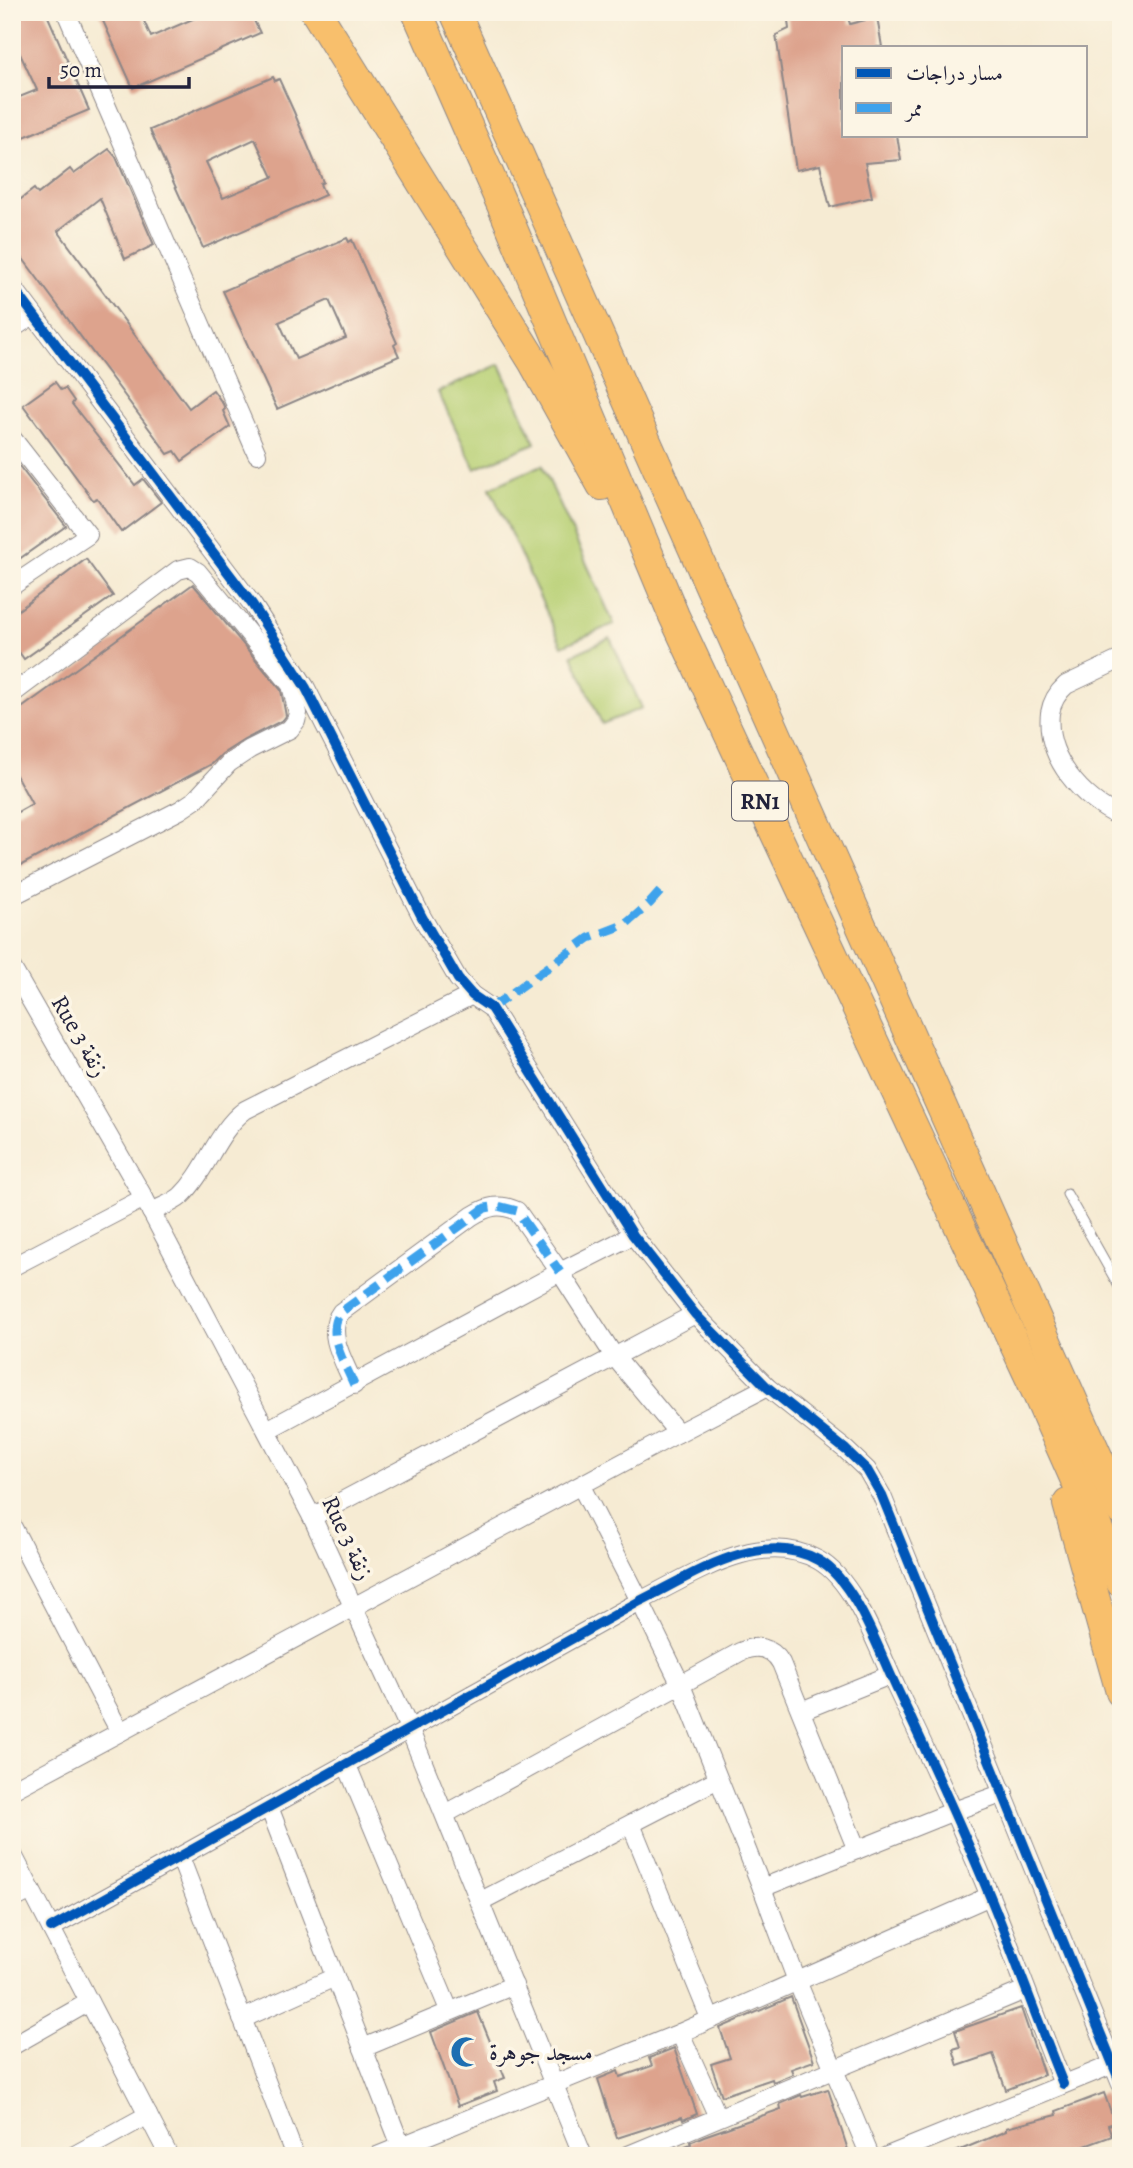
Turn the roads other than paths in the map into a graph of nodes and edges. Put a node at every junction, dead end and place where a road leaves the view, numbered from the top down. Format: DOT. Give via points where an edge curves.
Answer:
graph roads {
  1 [pos="66,12"];
  2 [pos="316,12"];
  3 [pos="417,12"];
  4 [pos="455,12"];
  5 [pos="478,12"];
  6 [pos="12,286"];
  7 [pos="33,315"];
  8 [pos="12,329"];
  9 [pos="12,438"];
  10 [pos="257,454"];
  11 [pos="667,487"];
  12 [pos="12,586"];
  13 [pos="674,616"];
  14 [pos="1121,659"];
  15 [pos="12,694"];
  16 [pos="1121,817"];
  17 [pos="12,896"];
  18 [pos="12,968"];
  19 [pos="472,995"];
  20 [pos="1067,1194"];
  21 [pos="147,1205"];
  22 [pos="633,1236"];
  23 [pos="12,1266"];
  24 [pos="560,1272"];
  25 [pos="1121,1290"];
  26 [pos="695,1314"];
  27 [pos="614,1356"];
  28 [pos="1060,1374"];
  29 [pos="1031,1379"];
  30 [pos="354,1385"];
  31 [pos="767,1387"];
  32 [pos="267,1430"];
  33 [pos="678,1433"];
  34 [pos="581,1486"];
  35 [pos="1121,1494"];
  36 [pos="1121,1510"];
  37 [pos="313,1517"];
  38 [pos="12,1526"];
  39 [pos="1121,1582"];
  40 [pos="640,1601"];
  41 [pos="354,1608"];
  42 [pos="890,1675"];
  43 [pos="681,1685"];
  44 [pos="1121,1692"];
  45 [pos="801,1711"];
  46 [pos="409,1728"];
  47 [pos="120,1732"];
  48 [pos="346,1763"];
  49 [pos="718,1779"];
  50 [pos="12,1790"];
  51 [pos="1004,1793"];
  52 [pos="269,1807"];
  53 [pos="954,1811"];
  54 [pos="445,1814"];
  55 [pos="631,1824"];
  56 [pos="857,1850"];
  57 [pos="12,1853"];
  58 [pos="180,1857"];
  59 [pos="762,1888"];
  60 [pos="31,1890"];
  61 [pos="990,1896"];
  62 [pos="12,1900"];
  63 [pos="481,1901"];
  64 [pos="51,1928"];
  65 [pos="335,1977"];
  66 [pos="797,1981"];
  67 [pos="514,1985"];
  68 [pos="1025,1990"];
  69 [pos="89,2003"];
  70 [pos="449,2010"];
  71 [pos="710,2018"];
  72 [pos="242,2019"];
  73 [pos="680,2033"];
  74 [pos="12,2046"];
  75 [pos="363,2048"];
  76 [pos="1114,2064"];
  77 [pos="835,2068"];
  78 [pos="554,2083"];
  79 [pos="1062,2084"];
  80 [pos="1121,2084"];
  81 [pos="148,2115"];
  82 [pos="718,2117"];
  83 [pos="401,2146"];
  84 [pos="73,2156"];
  85 [pos="169,2156"];
  86 [pos="295,2156"];
  87 [pos="377,2156"];
  88 [pos="583,2156"];
  89 [pos="626,2156"];
  90 [pos="870,2156"];
  91 [pos="887,2156"];
  1 -- 10 [label="street"];
  2 -- 13 [label="highway" via="533,361"];
  3 -- 13 [label="highway, RN1"];
  4 -- 11 [label="highway, RN1"];
  5 -- 11 [label="highway"];
  6 -- 7 [label="street"];
  7 -- 8 [label="street"];
  7 -- 19 [label="street" via="252,604 300,678 422,917"];
  9 -- 12 [label="street" via="88,535"];
  11 -- 28 [label="highway, RN1"];
  13 -- 29 [label="highway, RN1"];
  14 -- 16 [label="street" via="1059,691 1049,728 1054,750 1073,781"];
  15 -- 17 [label="street" via="178,570 191,567 291,685 298,713 290,729 229,763 188,806"];
  18 -- 21 [label="street, Rue 3 زنقة"];
  19 -- 21 [label="street" via="245,1110 233,1119 179,1198"];
  19 -- 22 [label="street" via="491,1008"];
  20 -- 25 [label="lane"];
  21 -- 23 [label="street"];
  21 -- 32 [label="street, Rue 3 زنقة"];
  22 -- 24 [label="street"];
  22 -- 26 [label="street"];
  24 -- 27 [label="street"];
  24 -- 30 [label="street"];
  24 -- 30 [label="street" via="517,1211 485,1208 335,1319 336,1342"];
  26 -- 27 [label="street"];
  26 -- 31 [label="street"];
  27 -- 33 [label="street"];
  27 -- 37 [label="street"];
  28 -- 35 [label="highway"];
  28 -- 36 [label="highway, RN1"];
  29 -- 39 [label="highway, RN1"];
  29 -- 44 [label="highway"];
  30 -- 32 [label="street"];
  31 -- 33 [label="street"];
  31 -- 51 [label="street" via="867,1470 882,1496"];
  32 -- 37 [label="street, Rue 3 زنقة"];
  33 -- 34 [label="street"];
  34 -- 40 [label="street"];
  34 -- 41 [label="street"];
  37 -- 41 [label="street, Rue 3 زنقة"];
  38 -- 47 [label="street"];
  40 -- 42 [label="street" via="735,1555 796,1552 818,1560 836,1575 858,1607"];
  40 -- 43 [label="street"];
  40 -- 46 [label="street"];
  41 -- 46 [label="street, Rue 3 زنقة"];
  41 -- 47 [label="street"];
  42 -- 45 [label="street"];
  42 -- 53 [label="street"];
  43 -- 45 [label="street" via="747,1649 761,1648 778,1657"];
  43 -- 49 [label="street"];
  43 -- 54 [label="street"];
  45 -- 56 [label="street"];
  46 -- 48 [label="street"];
  46 -- 54 [label="street, Rue 3 زنقة"];
  47 -- 50 [label="street"];
  48 -- 52 [label="street"];
  48 -- 70 [label="street"];
  49 -- 55 [label="street"];
  49 -- 59 [label="street"];
  51 -- 53 [label="street"];
  51 -- 76 [label="street"];
  52 -- 58 [label="street"];
  52 -- 65 [label="street"];
  53 -- 56 [label="street"];
  53 -- 61 [label="street"];
  54 -- 63 [label="street, Rue 3 زنقة"];
  55 -- 63 [label="street"];
  55 -- 71 [label="street"];
  56 -- 59 [label="street"];
  57 -- 60 [label="street"];
  58 -- 64 [label="street"];
  58 -- 72 [label="street"];
  59 -- 66 [label="street"];
  60 -- 62 [label="street"];
  60 -- 64 [label="street"];
  61 -- 66 [label="street"];
  61 -- 68 [label="street"];
  63 -- 67 [label="street, Rue 3 زنقة"];
  64 -- 69 [label="street"];
  65 -- 72 [label="street"];
  65 -- 75 [label="street"];
  66 -- 71 [label="street"];
  66 -- 77 [label="street"];
  67 -- 70 [label="street"];
  67 -- 78 [label="street, Rue 3 زنقة"];
  68 -- 77 [label="street"];
  68 -- 79 [label="street"];
  69 -- 74 [label="street"];
  69 -- 81 [label="street"];
  70 -- 75 [label="street"];
  71 -- 73 [label="street"];
  72 -- 86 [label="street"];
  73 -- 78 [label="street"];
  73 -- 82 [label="street"];
  75 -- 83 [label="street"];
  76 -- 79 [label="street"];
  76 -- 80 [label="street"];
  77 -- 82 [label="street"];
  77 -- 90 [label="street"];
  78 -- 83 [label="street"];
  78 -- 88 [label="street, Rue 3 زنقة"];
  79 -- 91 [label="street"];
  81 -- 84 [label="street"];
  81 -- 85 [label="street"];
  82 -- 89 [label="street"];
  83 -- 87 [label="street"];
}
